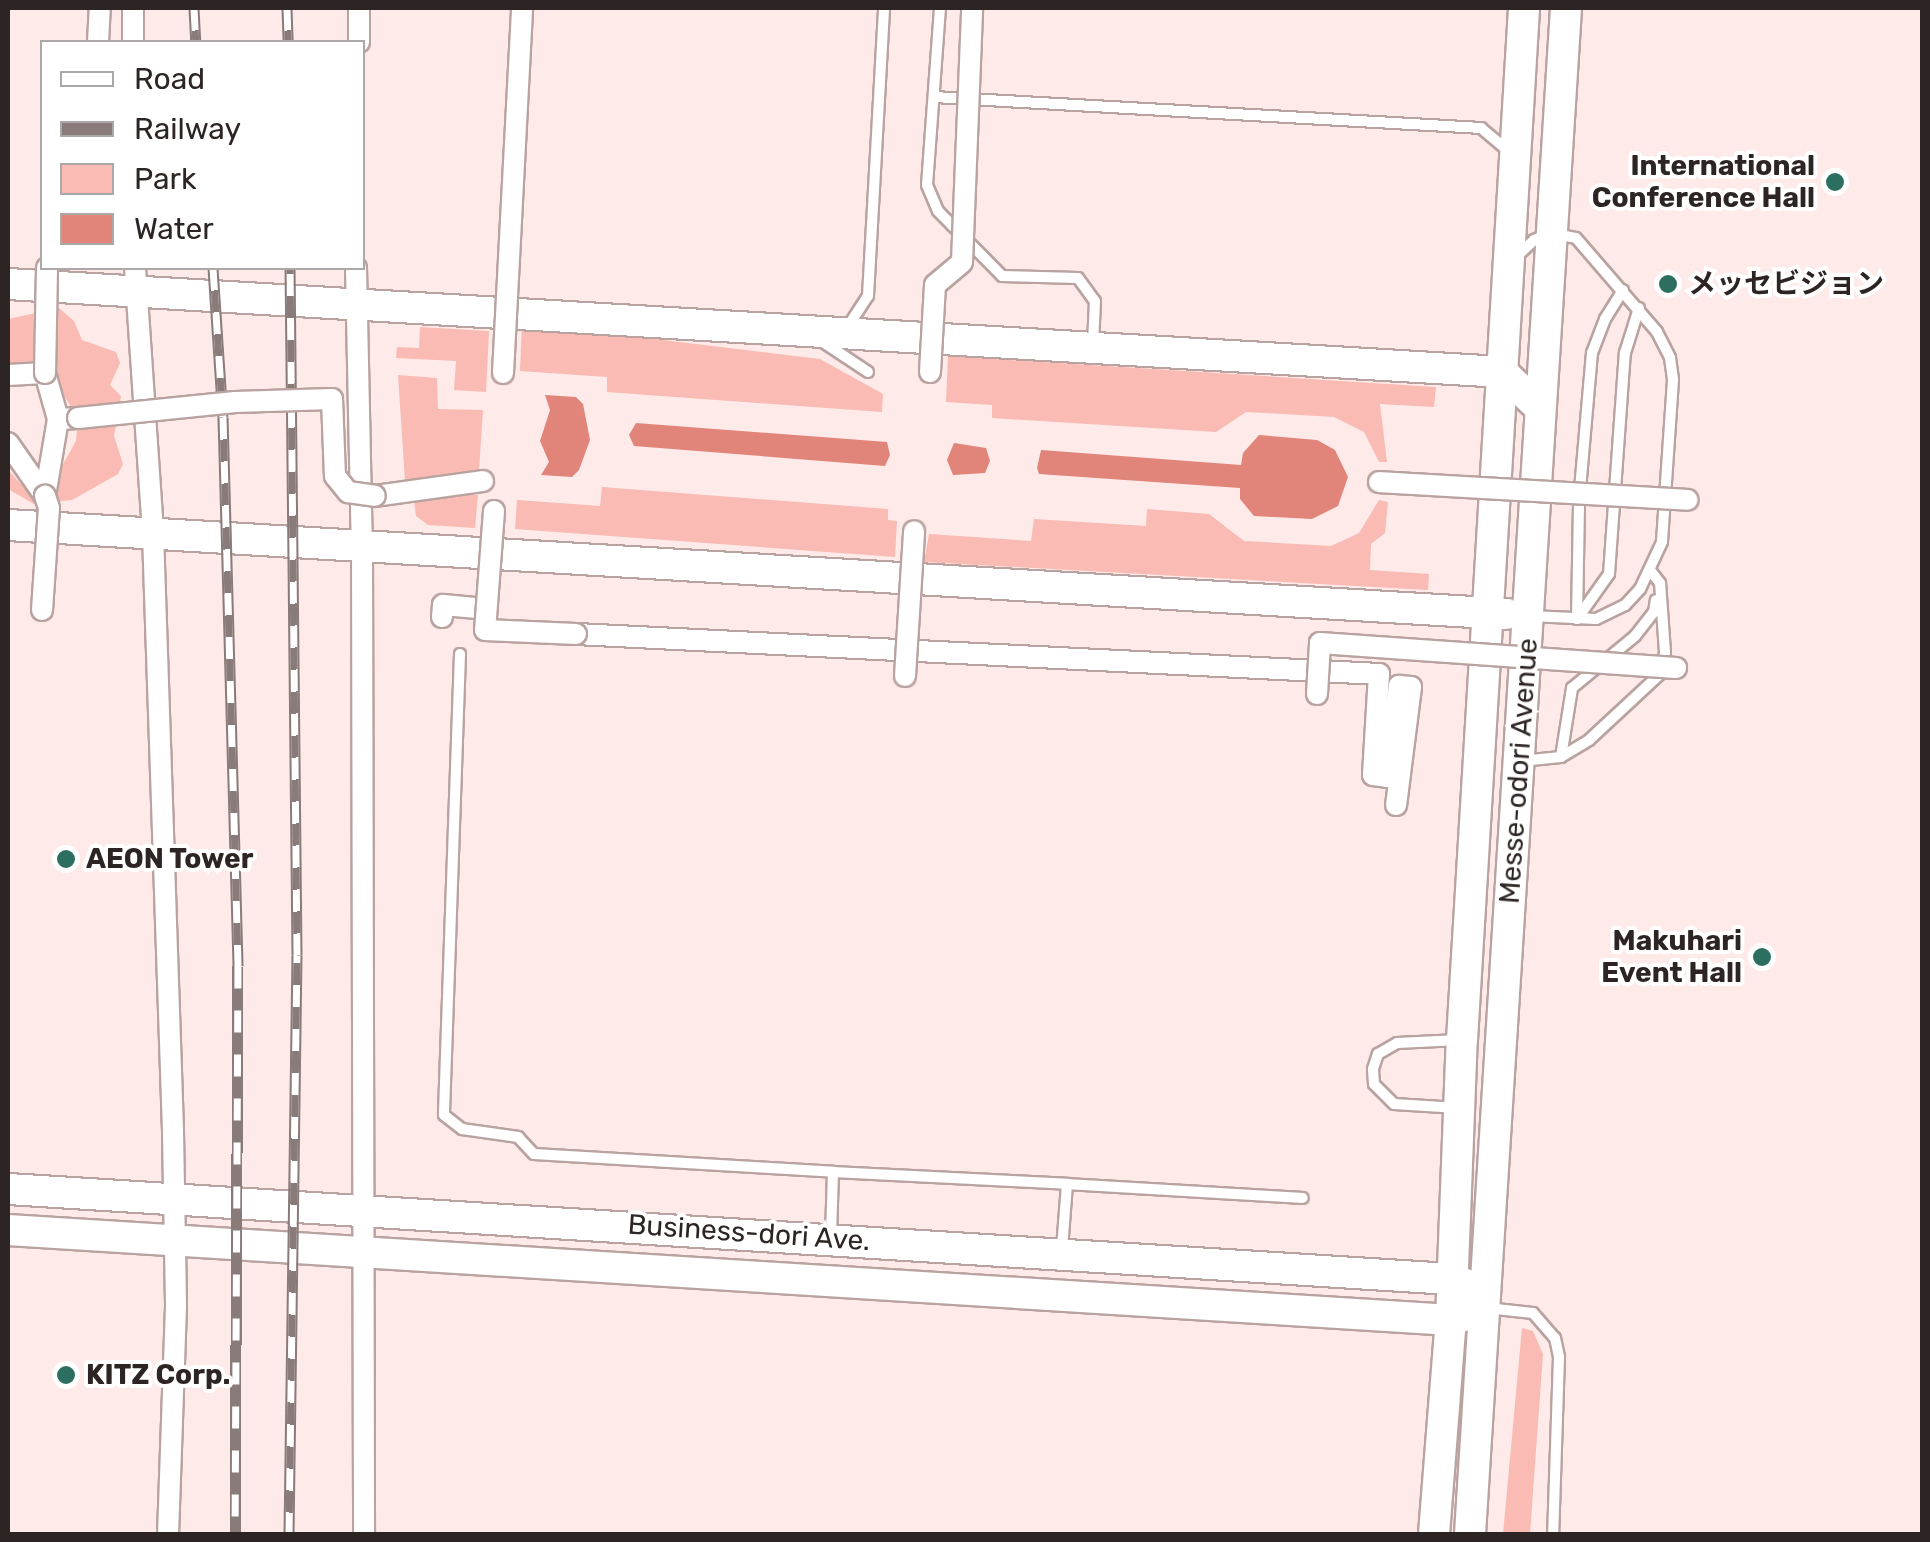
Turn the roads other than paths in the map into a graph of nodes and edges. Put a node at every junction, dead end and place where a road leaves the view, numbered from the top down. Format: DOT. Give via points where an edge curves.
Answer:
graph roads {
  1 [pos="100,8"];
  2 [pos="133,8"];
  3 [pos="359,8"];
  4 [pos="522,8"];
  5 [pos="884,8"];
  6 [pos="940,8"];
  7 [pos="972,8"];
  8 [pos="1524,8"];
  9 [pos="1566,8"];
  10 [pos="98,40"];
  11 [pos="133,40"];
  12 [pos="359,40"];
  13 [pos="934,97"];
  14 [pos="1514,156"];
  15 [pos="1550,233"];
  16 [pos="48,270"];
  17 [pos="356,270"];
  18 [pos="1508,270"];
  19 [pos="135,279"];
  20 [pos="8,284"];
  21 [pos="1623,290"];
  22 [pos="356,305"];
  23 [pos="1639,308"];
  24 [pos="806,331"];
  25 [pos="843,333"];
  26 [pos="1093,348"];
  27 [pos="868,372"];
  28 [pos="930,372"];
  29 [pos="1502,372"];
  30 [pos="45,373"];
  31 [pos="503,373"];
  32 [pos="8,376"];
  33 [pos="1539,407"];
  34 [pos="58,418"];
  35 [pos="8,443"];
  36 [pos="483,481"];
  37 [pos="1380,482"];
  38 [pos="45,496"];
  39 [pos="1687,500"];
  40 [pos="494,512"];
  41 [pos="8,525"];
  42 [pos="914,530"];
  43 [pos="153,534"];
  44 [pos="362,544"];
  45 [pos="1650,570"];
  46 [pos="486,609"];
  47 [pos="42,610"];
  48 [pos="1488,612"];
  49 [pos="1529,616"];
  50 [pos="442,617"];
  51 [pos="1577,619"];
  52 [pos="907,648"];
  53 [pos="460,654"];
  54 [pos="1676,668"];
  55 [pos="1319,670"];
  56 [pos="905,676"];
  57 [pos="1317,694"];
  58 [pos="1560,756"];
  59 [pos="1518,761"];
  60 [pos="1396,804"];
  61 [pos="1462,1040"];
  62 [pos="1459,1108"];
  63 [pos="833,1172"];
  64 [pos="1067,1184"];
  65 [pos="8,1188"];
  66 [pos="174,1197"];
  67 [pos="1303,1198"];
  68 [pos="363,1208"];
  69 [pos="8,1230"];
  70 [pos="175,1238"];
  71 [pos="830,1238"];
  72 [pos="364,1248"];
  73 [pos="1062,1253"];
  74 [pos="1452,1278"];
  75 [pos="1486,1300"];
  76 [pos="1451,1320"];
  77 [pos="168,1534"];
  78 [pos="364,1534"];
  79 [pos="1434,1534"];
  80 [pos="1470,1534"];
  81 [pos="1553,1534"];
  1 -- 10 [label="street"];
  2 -- 11 [label="street"];
  3 -- 12 [label="street"];
  4 -- 31 [label="street, bridge"];
  5 -- 25 [label="lane" via="868,296"];
  6 -- 13 [label="lane"];
  7 -- 28 [label="street, bridge" via="962,262 935,285"];
  8 -- 14 [label="street, Messe-odori Avenue"];
  9 -- 15 [label="street, Messe-odori Avenue"];
  13 -- 14 [label="lane" via="1480,128"];
  13 -- 26 [label="lane" via="927,184 938,211 1002,276 1078,278 1095,300"];
  14 -- 18 [label="street, Messe-odori Avenue"];
  15 -- 18 [label="lane" via="1520,251"];
  15 -- 21 [label="lane" via="1576,238"];
  15 -- 33 [label="street, Messe-odori Avenue"];
  16 -- 30 [label="street, bridge"];
  17 -- 22 [label="street"];
  18 -- 29 [label="street, Messe-odori Avenue"];
  19 -- 20 [label="street"];
  19 -- 22 [label="street"];
  19 -- 43 [label="street"];
  21 -- 23 [label="lane"];
  21 -- 51 [label="lane" via="1592,353"];
  22 -- 24 [label="street"];
  22 -- 44 [label="street"];
  23 -- 45 [label="lane" via="1667,350 1673,380 1662,542"];
  23 -- 51 [label="lane" via="1625,353 1609,574"];
  24 -- 25 [label="street"];
  24 -- 27 [label="lane"];
  25 -- 26 [label="street"];
  26 -- 29 [label="street"];
  29 -- 33 [label="street"];
  29 -- 48 [label="street, Messe-odori Avenue"];
  30 -- 32 [label="street"];
  30 -- 34 [label="street"];
  33 -- 49 [label="street, Messe-odori Avenue"];
  34 -- 36 [label="street, bridge" via="202,415 236,402 332,399 335,476 355,495"];
  34 -- 38 [label="street"];
  35 -- 38 [label="street"];
  37 -- 39 [label="street, bridge"];
  38 -- 47 [label="street, bridge" via="50,508"];
  40 -- 46 [label="street, bridge"];
  41 -- 43 [label="street"];
  42 -- 52 [label="street, bridge"];
  43 -- 44 [label="street"];
  43 -- 66 [label="street"];
  44 -- 48 [label="street"];
  44 -- 68 [label="street"];
  45 -- 51 [label="lane" via="1616,611"];
  45 -- 58 [label="lane" via="1654,612 1572,688"];
  45 -- 58 [label="lane" via="1660,583 1661,673 1589,740"];
  46 -- 50 [label="street" via="442,605"];
  46 -- 52 [label="street, bridge" via="485,630"];
  48 -- 49 [label="street"];
  48 -- 61 [label="street, Messe-odori Avenue"];
  49 -- 51 [label="lane"];
  49 -- 59 [label="street, Messe-odori Avenue"];
  52 -- 55 [label="street"];
  52 -- 56 [label="street, bridge"];
  53 -- 63 [label="lane" via="444,1115 462,1129 518,1137 534,1154"];
  54 -- 55 [label="street, bridge" via="1320,643"];
  55 -- 57 [label="street, bridge"];
  55 -- 60 [label="street" via="1378,674 1373,775 1387,777 1400,686 1411,687"];
  58 -- 59 [label="lane"];
  59 -- 75 [label="street, Messe-odori Avenue"];
  61 -- 62 [label="street, Messe-odori Avenue"];
  61 -- 62 [label="lane" via="1397,1043 1378,1054 1373,1069 1374,1084 1394,1104"];
  62 -- 74 [label="street, Messe-odori Avenue"];
  63 -- 64 [label="lane"];
  63 -- 71 [label="lane"];
  64 -- 67 [label="lane"];
  64 -- 73 [label="lane"];
  65 -- 66 [label="street, Business-dori Ave."];
  66 -- 68 [label="street, Business-dori Ave."];
  66 -- 70 [label="street"];
  68 -- 71 [label="street, Business-dori Ave."];
  68 -- 72 [label="street"];
  69 -- 70 [label="street, Business-dori Ave."];
  70 -- 72 [label="street, Business-dori Ave."];
  70 -- 77 [label="street"];
  71 -- 73 [label="street, Business-dori Ave."];
  72 -- 76 [label="street, Business-dori Ave."];
  72 -- 78 [label="street"];
  73 -- 74 [label="street, Business-dori Ave."];
  74 -- 75 [label="street, Business-dori Ave."];
  74 -- 76 [label="street, Messe-odori Avenue"];
  75 -- 76 [label="street, Business-dori Ave."];
  75 -- 80 [label="street, Messe-odori Avenue"];
  75 -- 81 [label="lane" via="1534,1313 1555,1338 1560,1356"];
  76 -- 79 [label="street, Messe-odori Avenue"];
}
